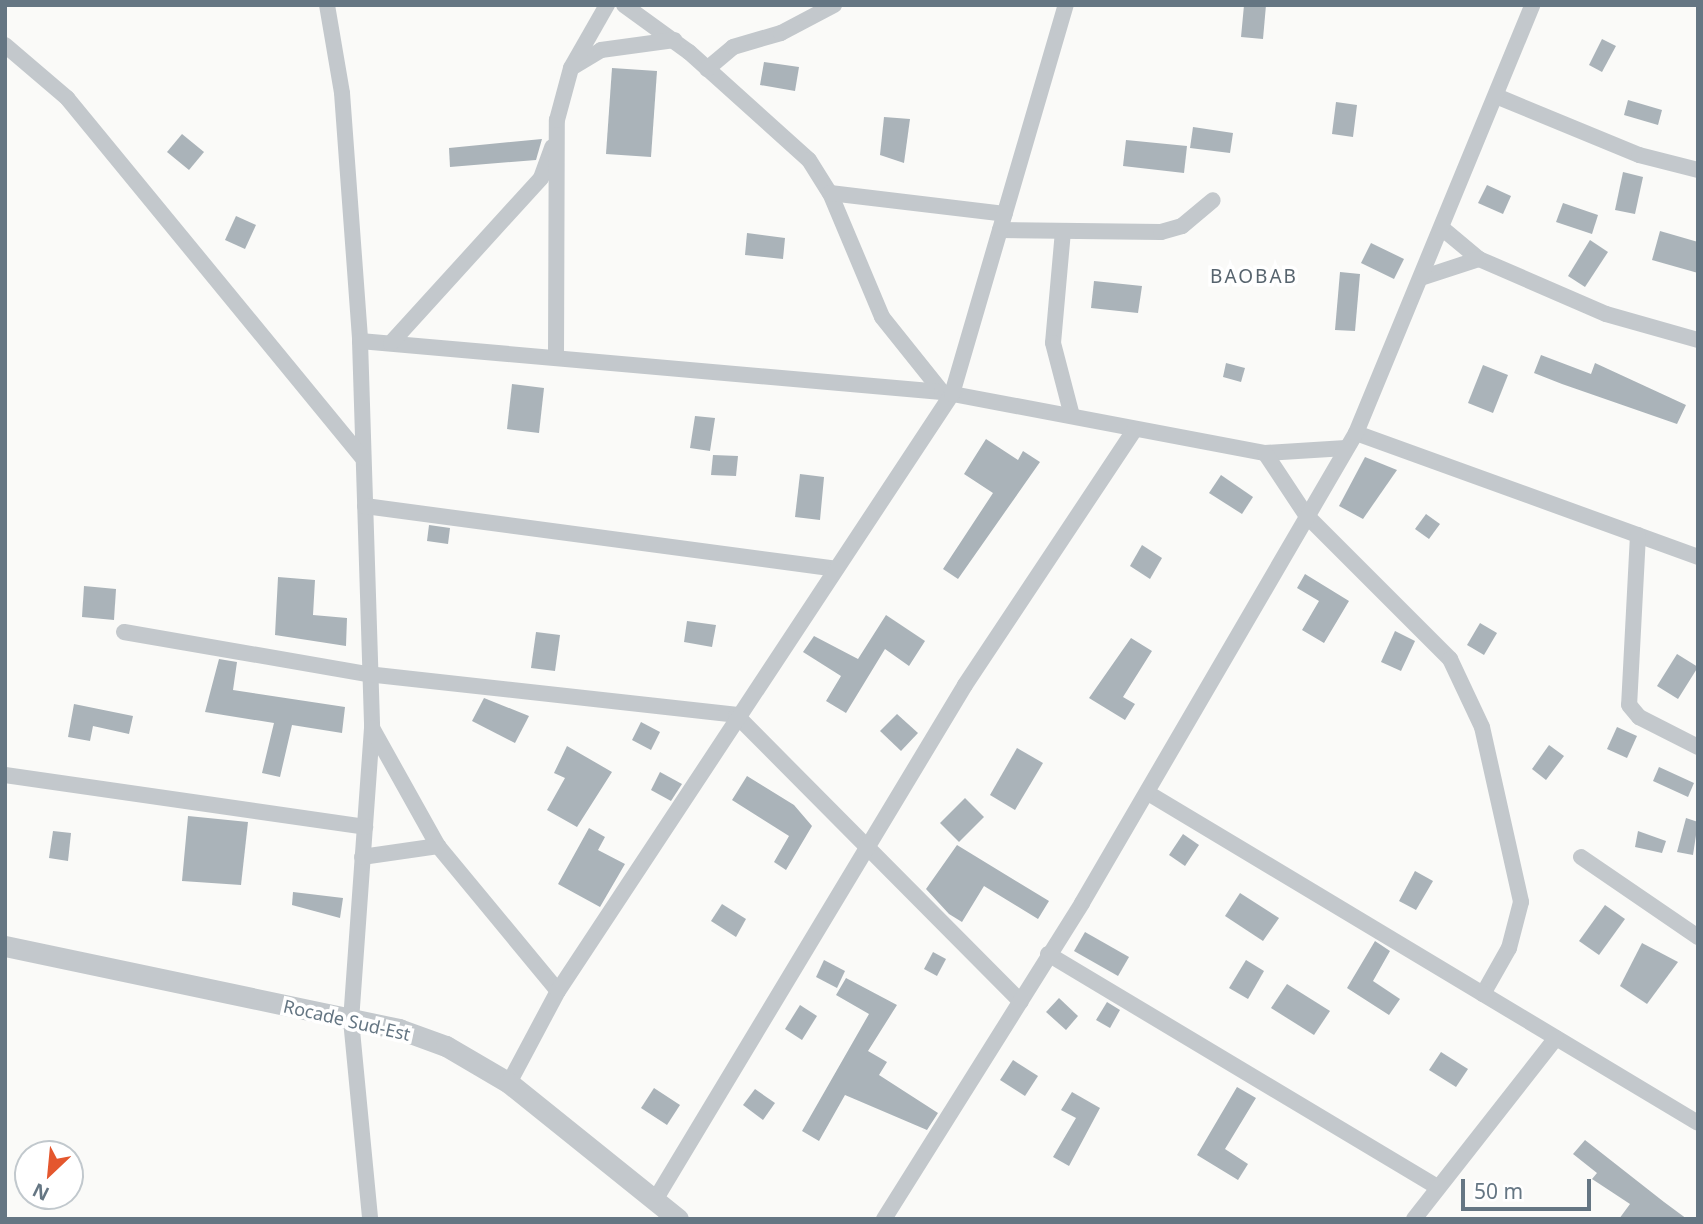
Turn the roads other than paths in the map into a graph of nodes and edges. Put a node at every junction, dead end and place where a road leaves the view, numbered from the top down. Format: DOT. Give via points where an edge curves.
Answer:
graph roads {
  1 [pos="327,5"];
  2 [pos="607,5"];
  3 [pos="624,5"];
  4 [pos="834,5"];
  5 [pos="1066,5"];
  6 [pos="1532,5"];
  7 [pos="674,40"];
  8 [pos="5,45"];
  9 [pos="571,68"];
  10 [pos="707,69"];
  11 [pos="1496,96"];
  12 [pos="556,133"];
  13 [pos="1698,170"];
  14 [pos="830,193"];
  15 [pos="1213,200"];
  16 [pos="1003,222"];
  17 [pos="1443,229"];
  18 [pos="1063,231"];
  19 [pos="1479,259"];
  20 [pos="1424,277"];
  21 [pos="1698,340"];
  22 [pos="360,341"];
  23 [pos="391,343"];
  24 [pos="556,356"];
  25 [pos="947,393"];
  26 [pos="1072,416"];
  27 [pos="1135,429"];
  28 [pos="1356,433"];
  29 [pos="1346,448"];
  30 [pos="1265,453"];
  31 [pos="363,458"];
  32 [pos="365,506"];
  33 [pos="1306,515"];
  34 [pos="1638,535"];
  35 [pos="1698,557"];
  36 [pos="832,568"];
  37 [pos="124,632"];
  38 [pos="367,674"];
  39 [pos="736,715"];
  40 [pos="372,729"];
  41 [pos="1698,747"];
  42 [pos="5,775"];
  43 [pos="1148,793"];
  44 [pos="365,827"];
  45 [pos="438,846"];
  46 [pos="871,850"];
  47 [pos="1581,857"];
  48 [pos="362,858"];
  49 [pos="1698,937"];
  50 [pos="5,946"];
  51 [pos="1048,954"];
  52 [pos="558,991"];
  53 [pos="1483,994"];
  54 [pos="1021,1002"];
  55 [pos="351,1020"];
  56 [pos="1556,1038"];
  57 [pos="509,1083"];
  58 [pos="1698,1123"];
  59 [pos="1437,1187"];
  60 [pos="655,1200"];
  61 [pos="370,1219"];
  62 [pos="678,1219"];
  63 [pos="884,1219"];
  64 [pos="1414,1219"];
  1 -- 22 [label="street" via="342,93"];
  2 -- 9 [label="street"];
  3 -- 7 [label="street"];
  4 -- 10 [label="street" via="780,33 733,47"];
  5 -- 16 [label="street"];
  6 -- 11 [label="street"];
  7 -- 9 [label="street" via="601,50"];
  7 -- 10 [label="street"];
  8 -- 31 [label="street" via="67,99"];
  9 -- 12 [label="street"];
  10 -- 14 [label="street" via="809,160"];
  11 -- 13 [label="street" via="1639,155"];
  11 -- 17 [label="street"];
  12 -- 23 [label="street" via="541,178"];
  12 -- 24 [label="street"];
  14 -- 16 [label="street"];
  14 -- 25 [label="street" via="882,317"];
  15 -- 18 [label="street" via="1182,226 1161,232"];
  16 -- 18 [label="street"];
  16 -- 25 [label="street"];
  17 -- 19 [label="street"];
  17 -- 20 [label="street"];
  18 -- 26 [label="street" via="1053,343"];
  19 -- 20 [label="street"];
  19 -- 21 [label="street" via="1606,314"];
  20 -- 28 [label="street"];
  22 -- 23 [label="street"];
  22 -- 31 [label="street"];
  23 -- 24 [label="street"];
  24 -- 25 [label="street"];
  25 -- 26 [label="street"];
  25 -- 36 [label="street"];
  26 -- 27 [label="street"];
  27 -- 30 [label="street"];
  27 -- 46 [label="street" via="965,685"];
  28 -- 29 [label="street"];
  28 -- 34 [label="street"];
  29 -- 30 [label="street"];
  29 -- 33 [label="street"];
  30 -- 33 [label="street"];
  31 -- 32 [label="street"];
  32 -- 36 [label="street"];
  32 -- 38 [label="street"];
  33 -- 43 [label="street"];
  33 -- 53 [label="street" via="1450,659 1482,727 1521,902 1509,948"];
  34 -- 35 [label="street"];
  34 -- 41 [label="street" via="1629,705 1639,717"];
  36 -- 39 [label="street"];
  37 -- 38 [label="street"];
  38 -- 39 [label="street"];
  38 -- 40 [label="street"];
  39 -- 46 [label="street"];
  39 -- 52 [label="street"];
  40 -- 44 [label="street"];
  40 -- 45 [label="street"];
  42 -- 44 [label="street"];
  43 -- 51 [label="street"];
  43 -- 53 [label="street"];
  44 -- 48 [label="street"];
  45 -- 48 [label="street"];
  45 -- 52 [label="street"];
  46 -- 54 [label="street"];
  46 -- 60 [label="street"];
  47 -- 49 [label="street"];
  48 -- 55 [label="street"];
  50 -- 55 [label="street, Rocade Sud-Est"];
  51 -- 54 [label="street"];
  51 -- 59 [label="street"];
  52 -- 57 [label="street"];
  53 -- 56 [label="street"];
  54 -- 63 [label="street"];
  55 -- 57 [label="street, Rocade Sud-Est" via="446,1045"];
  55 -- 61 [label="street"];
  56 -- 58 [label="street"];
  56 -- 59 [label="street"];
  57 -- 60 [label="street, Rocade Sud-Est"];
  59 -- 64 [label="street"];
  60 -- 62 [label="street, Rocade Sud-Est"];
}
